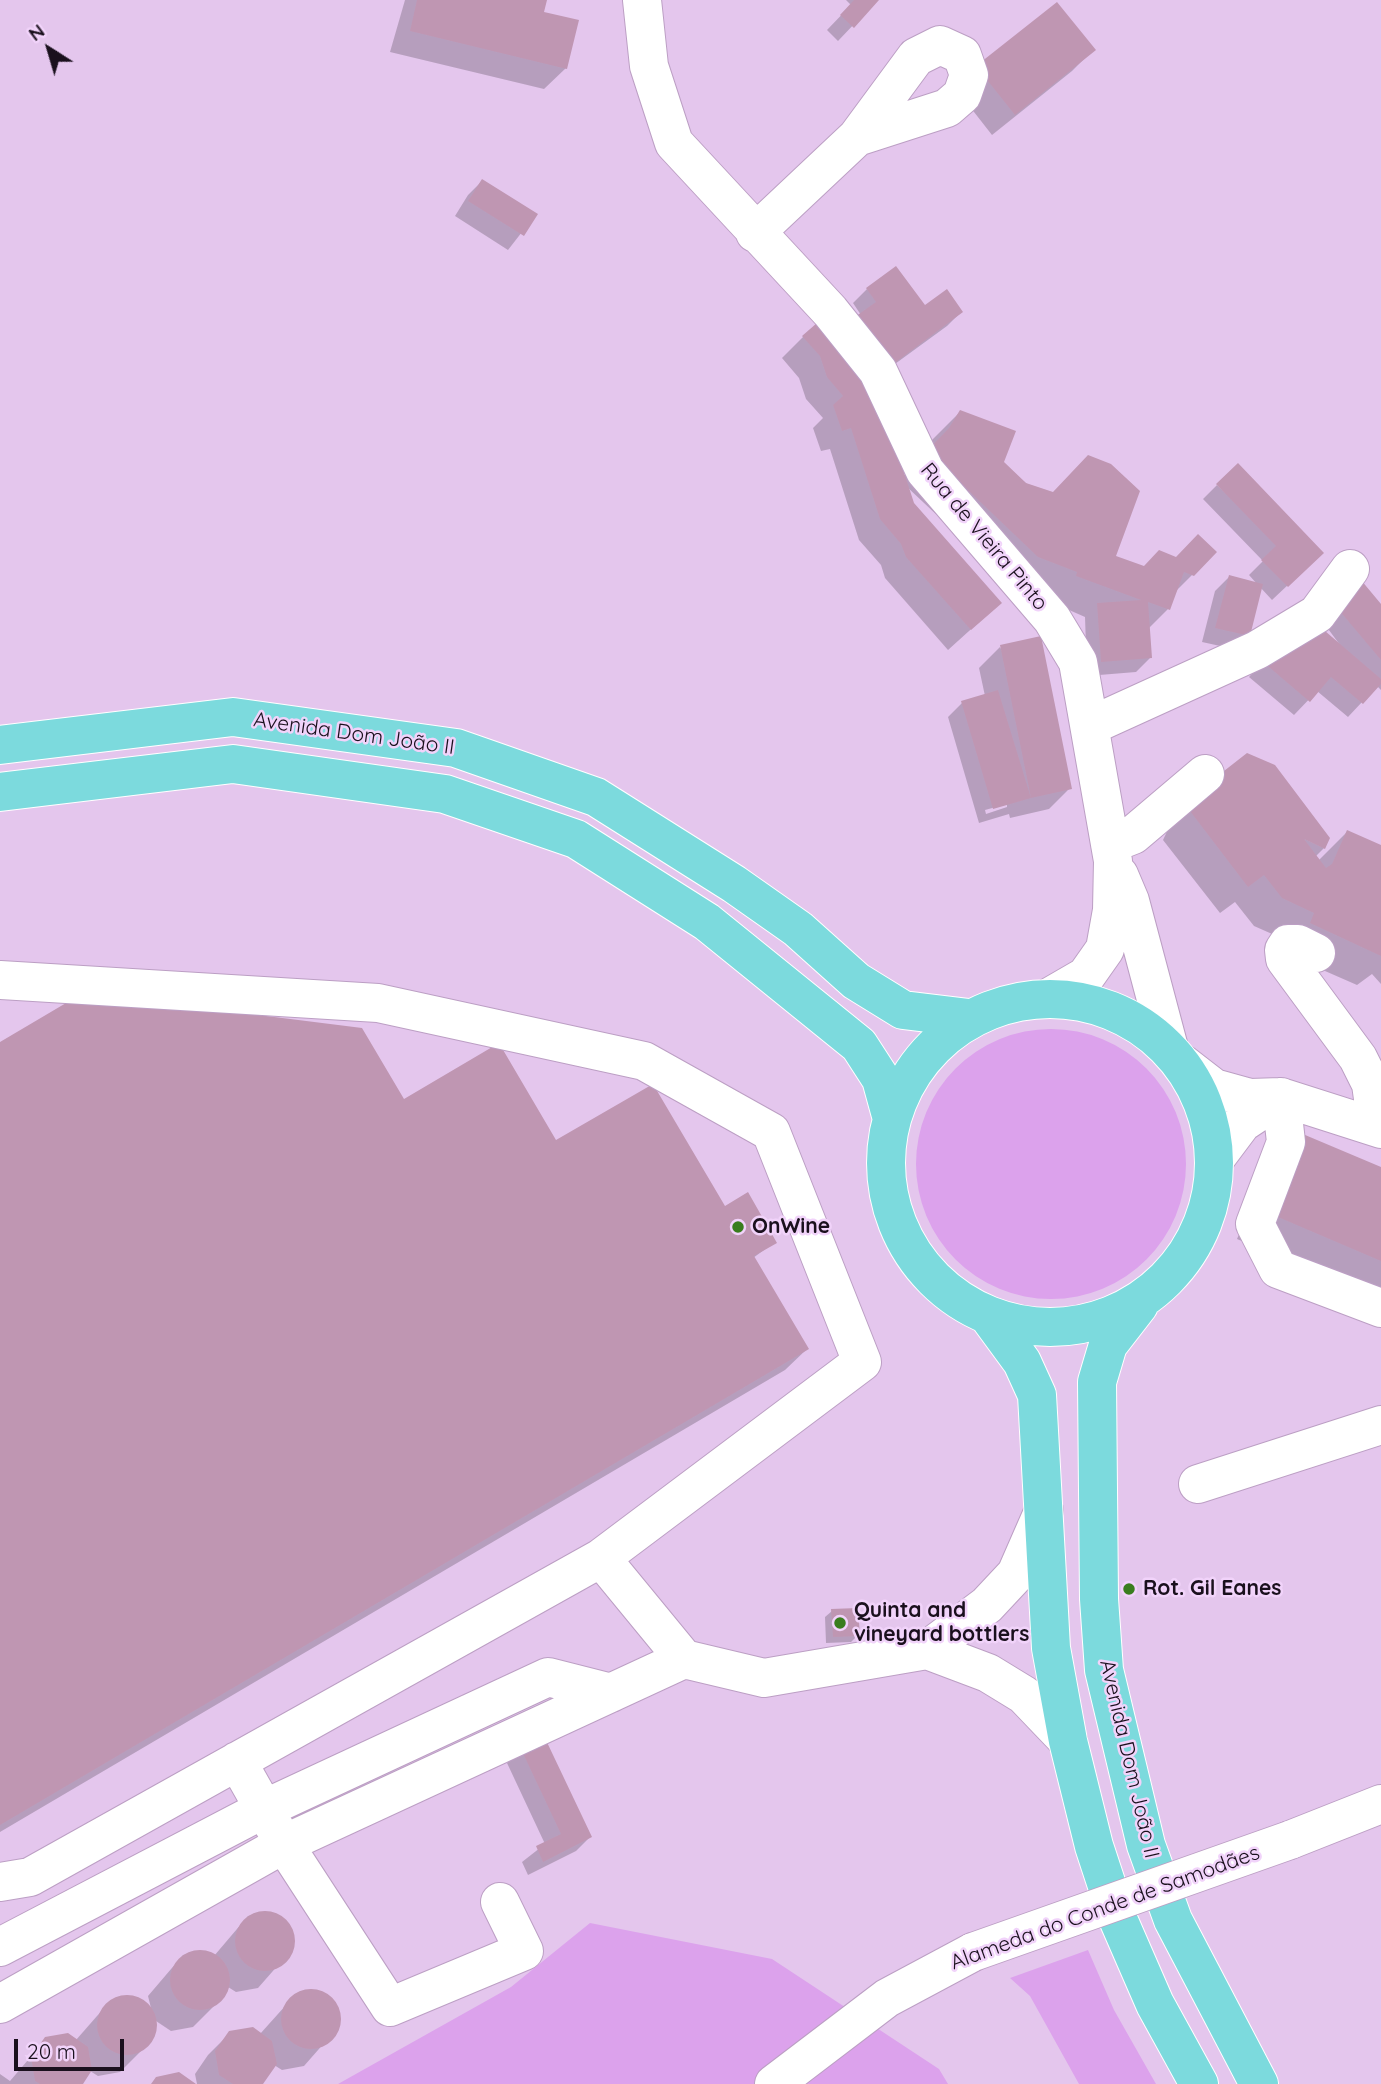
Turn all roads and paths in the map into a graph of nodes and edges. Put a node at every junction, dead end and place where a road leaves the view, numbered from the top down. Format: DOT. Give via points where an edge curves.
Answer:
graph roads {
  1 [pos="642,0"];
  2 [pos="857,137"];
  3 [pos="755,233"];
  4 [pos="1350,569"];
  5 [pos="1090,726"];
  6 [pos="0,745"];
  7 [pos="1205,774"];
  8 [pos="0,792"];
  9 [pos="1112,852"];
  10 [pos="1316,953"];
  11 [pos="0,980"];
  12 [pos="1048,998"];
  13 [pos="969,1018"];
  14 [pos="1176,1056"];
  15 [pos="1281,1097"];
  16 [pos="892,1119"];
  17 [pos="1379,1128"];
  18 [pos="1215,1159"];
  19 [pos="1145,1298"];
  20 [pos="1381,1308"];
  21 [pos="989,1317"];
  22 [pos="1381,1425"];
  23 [pos="1198,1484"];
  24 [pos="1044,1510"];
  25 [pos="601,1558"];
  26 [pos="927,1650"];
  27 [pos="684,1659"];
  28 [pos="611,1693"];
  29 [pos="1068,1741"];
  30 [pos="237,1761"];
  31 [pos="1381,1804"];
  32 [pos="264,1809"];
  33 [pos="284,1844"];
  34 [pos="0,1882"];
  35 [pos="500,1902"];
  36 [pos="0,1947"];
  37 [pos="0,2004"];
  38 [pos="774,2084"];
  39 [pos="1199,2084"];
  40 [pos="1259,2084"];
  1 -- 3 [label="street, Rua de Vieira Pinto" via="649,66 674,143"];
  2 -- 3 [label="street"];
  3 -- 5 [label="street, Rua de Vieira Pinto" via="830,311 878,371 925,471 1052,619 1078,662"];
  4 -- 5 [label="street" via="1317,614 1257,650"];
  5 -- 9 [label="street, Rua de Vieira Pinto"];
  6 -- 13 [label="main road, Avenida Dom João II" via="233,717 456,748 596,797 734,884 798,929 856,981 902,1010"];
  7 -- 9 [label="street"];
  8 -- 16 [label="main road" via="233,764 445,794 576,839 707,922 859,1045 881,1079"];
  9 -- 12 [label="street, Rua de Vieira Pinto" via="1112,909 1105,949 1086,976"];
  9 -- 14 [label="street, Rua de Vieira Pinto"];
  10 -- 17 [label="street" via="1298,944 1288,944 1284,950 1285,959 1358,1058 1371,1084"];
  11 -- 25 [label="street" via="378,1003 644,1061 771,1132 862,1362"];
  12 -- 13 [label="main road" via="997,1007"];
  12 -- 14 [label="main road" via="1092,1004 1133,1021"];
  13 -- 16 [label="main road" via="920,1062"];
  14 -- 15 [label="street" via="1214,1088 1250,1098"];
  14 -- 18 [label="main road" via="1206,1109"];
  15 -- 17 [label="street"];
  15 -- 18 [label="street" via="1242,1123"];
  15 -- 20 [label="street" via="1286,1142 1255,1224 1278,1269"];
  16 -- 21 [label="main road" via="885,1150 889,1202 909,1250 944,1290"];
  18 -- 19 [label="main road" via="1207,1212 1183,1260"];
  19 -- 21 [label="main road" via="1109,1317 1069,1327 1028,1327"];
  19 -- 40 [label="main road, Avenida Dom João II" via="1108,1345 1097,1382 1104,1670 1146,1844 1169,1908"];
  21 -- 24 [label="main road" via="1022,1362 1037,1395"];
  22 -- 23 [label="street"];
  24 -- 26 [label="street" via="1016,1574 987,1605"];
  24 -- 29 [label="main road" via="1051,1648"];
  25 -- 27 [label="street"];
  25 -- 30 [label="street"];
  26 -- 27 [label="street" via="764,1678"];
  26 -- 29 [label="street" via="988,1673 1024,1695"];
  27 -- 28 [label="street"];
  28 -- 32 [label="street" via="548,1677"];
  28 -- 33 [label="street"];
  29 -- 39 [label="main road" via="1118,1919 1155,2004"];
  30 -- 32 [label="street"];
  30 -- 34 [label="street" via="30,1877"];
  31 -- 38 [label="street, Alameda do Conde de Samodães, bridge" via="973,1952 887,1998"];
  32 -- 33 [label="street"];
  32 -- 36 [label="street"];
  33 -- 35 [label="street" via="390,2007 524,1951"];
  33 -- 37 [label="street"];
}
